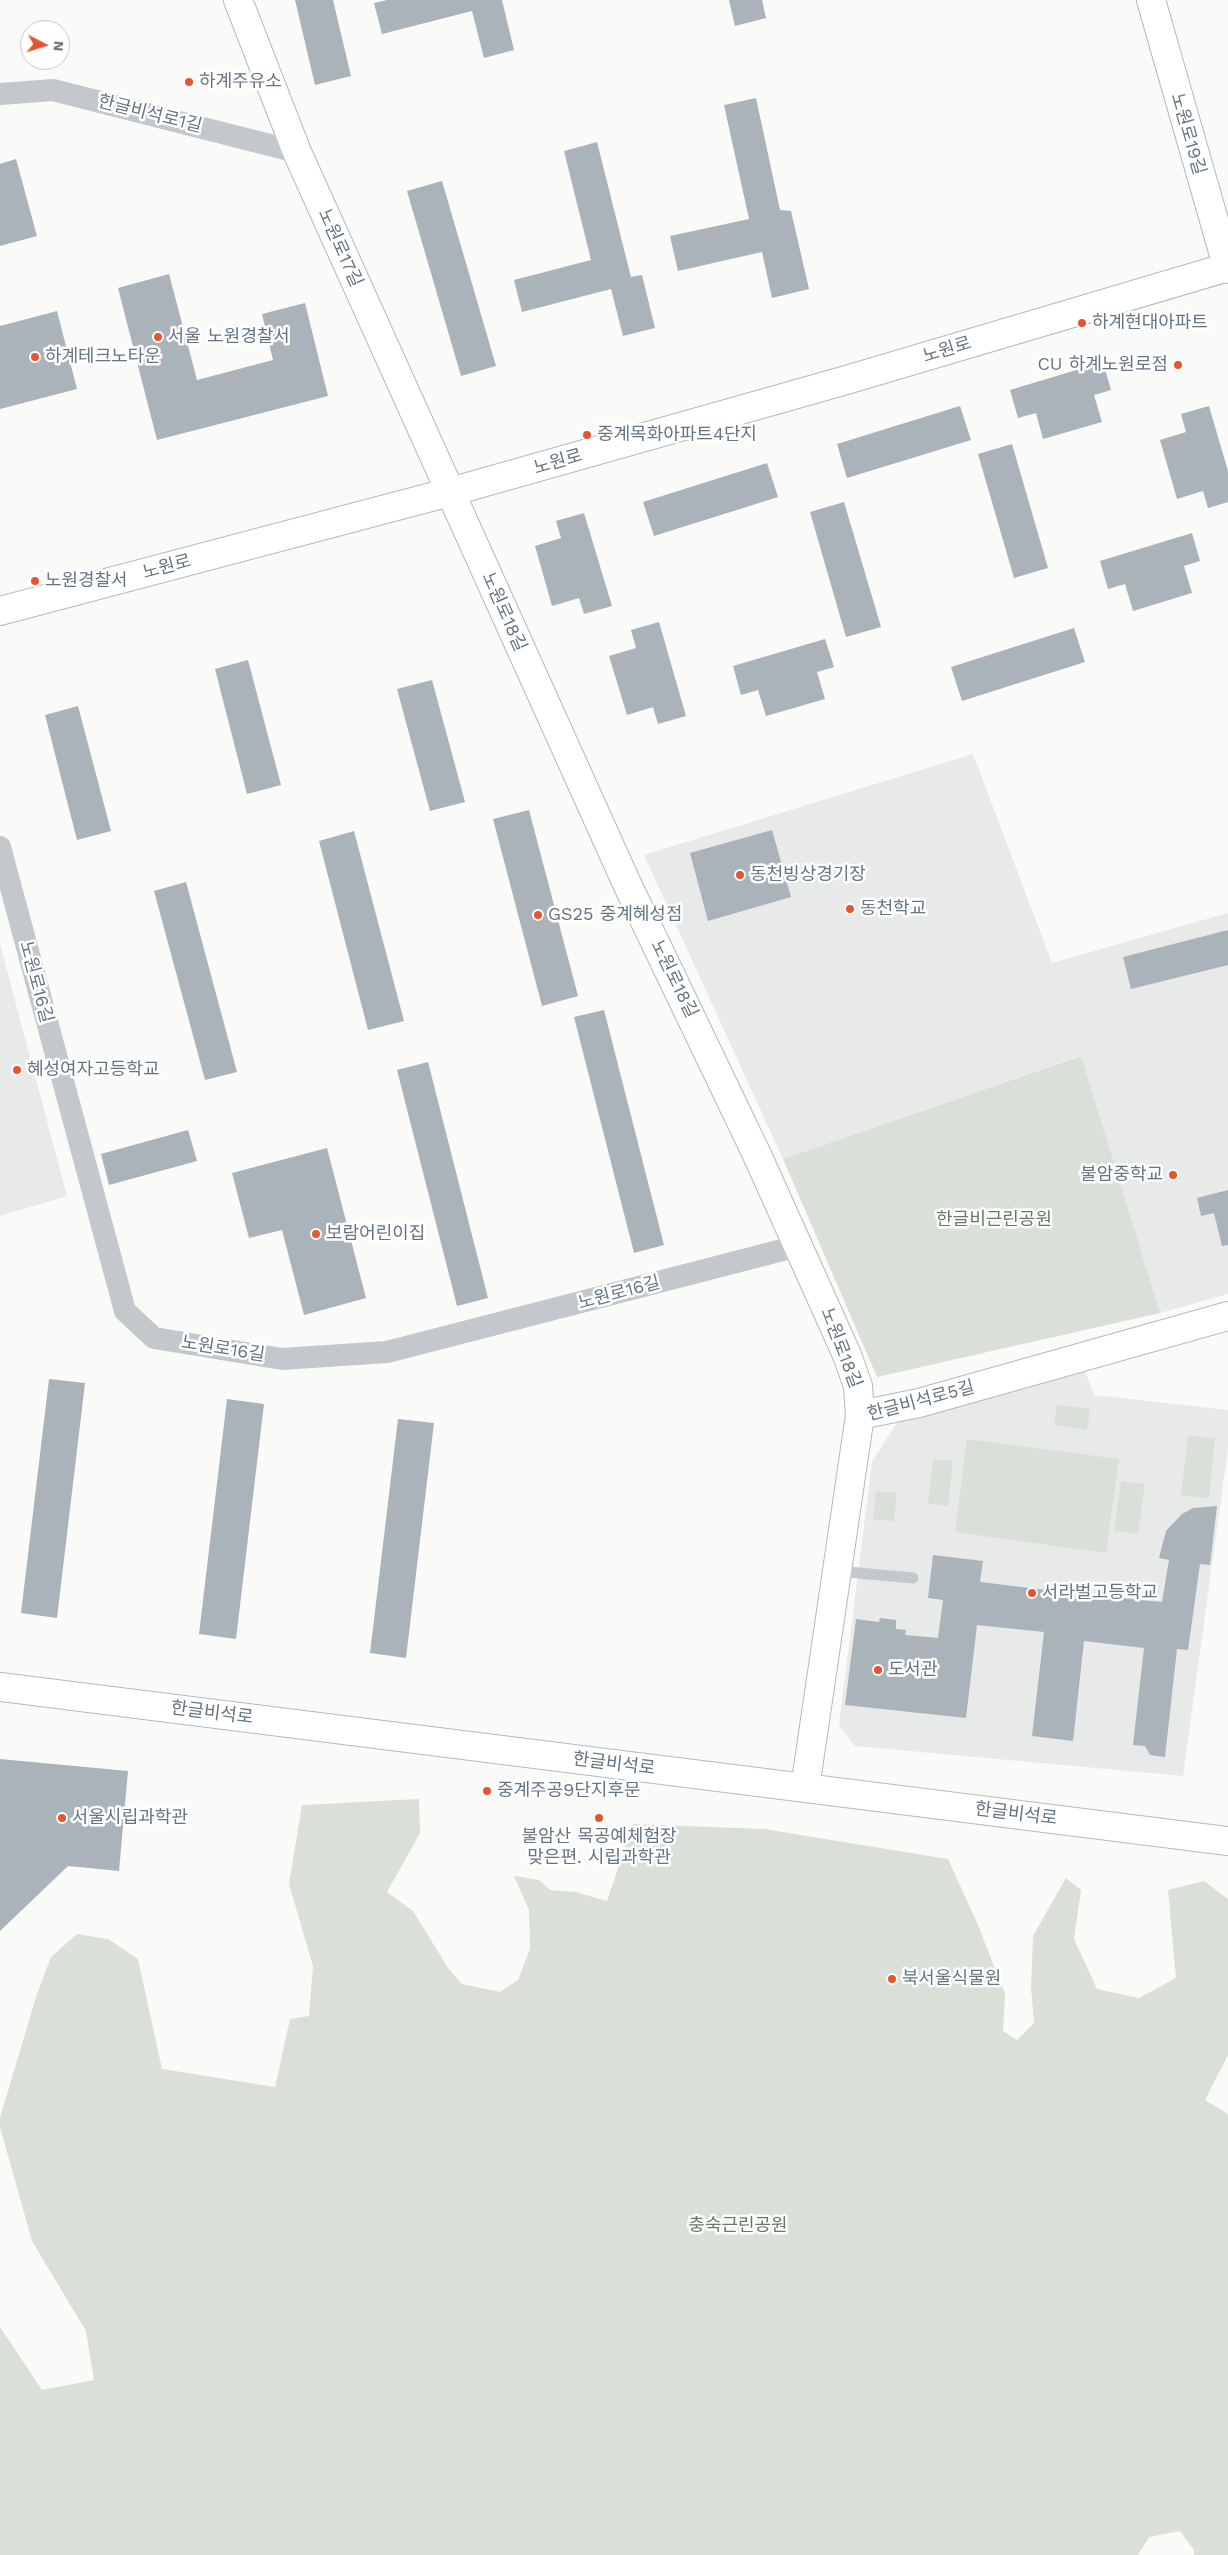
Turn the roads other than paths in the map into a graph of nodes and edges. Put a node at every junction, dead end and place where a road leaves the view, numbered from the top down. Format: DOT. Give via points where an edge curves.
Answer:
graph roads {
  1 [pos="238,0"];
  2 [pos="1151,0"];
  3 [pos="0,94"];
  4 [pos="298,152"];
  5 [pos="1228,268"];
  6 [pos="450,492"];
  7 [pos="0,611"];
  8 [pos="0,847"];
  9 [pos="798,1246"];
  10 [pos="1228,1316"];
  11 [pos="860,1415"];
  12 [pos="838,1571"];
  13 [pos="913,1578"];
  14 [pos="0,1687"];
  15 [pos="805,1788"];
  16 [pos="1228,1841"];
  1 -- 4 [label="street, 노원로17길"];
  2 -- 5 [label="street, 노원로19길"];
  3 -- 4 [label="street, 한글비석로1길" via="53,90"];
  4 -- 6 [label="street, 노원로17길"];
  5 -- 6 [label="street, 노원로"];
  6 -- 7 [label="street, 노원로"];
  6 -- 9 [label="street, 노원로18길" via="628,886"];
  8 -- 9 [label="street, 노원로16길" via="125,1311 154,1338 282,1359 388,1352"];
  9 -- 11 [label="street, 노원로18길" via="847,1356 858,1386"];
  10 -- 11 [label="street, 한글비석로5길" via="919,1403"];
  11 -- 12 [label="street, 한글비석로5길"];
  12 -- 13 [label="lane"];
  12 -- 15 [label="street, 한글비석로5길"];
  14 -- 15 [label="street, 한글비석로"];
  15 -- 16 [label="street, 한글비석로"];
}
